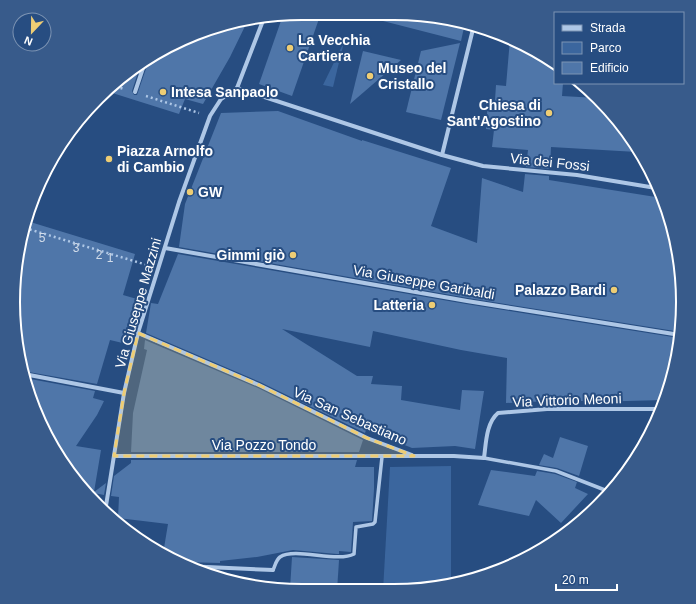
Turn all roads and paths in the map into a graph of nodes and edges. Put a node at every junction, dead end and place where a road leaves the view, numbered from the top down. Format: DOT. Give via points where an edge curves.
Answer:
graph roads {
  1 [pos="262,22"];
  2 [pos="472,31"];
  3 [pos="142,70"];
  4 [pos="119,87"];
  5 [pos="237,88"];
  6 [pos="135,92"];
  7 [pos="210,116"];
  8 [pos="442,154"];
  9 [pos="652,187"];
  10 [pos="30,229"];
  11 [pos="165,248"];
  12 [pos="133,261"];
  13 [pos="138,333"];
  14 [pos="674,334"];
  15 [pos="30,375"];
  16 [pos="124,393"];
  17 [pos="655,409"];
  18 [pos="114,456"];
  19 [pos="382,456"];
  20 [pos="414,456"];
  21 [pos="484,458"];
  22 [pos="604,490"];
  23 [pos="106,504"];
  24 [pos="205,567"];
  25 [pos="273,570"];
  1 -- 5 [label="street"];
  2 -- 8 [label="street"];
  3 -- 6 [label="street"];
  4 -- 6 [label="path"];
  5 -- 7 [label="street, Via Giuseppe Mazzini" via="221,99"];
  5 -- 8 [label="street, Via dei Fossi"];
  6 -- 7 [label="path"];
  7 -- 11 [label="street, Via Giuseppe Mazzini"];
  8 -- 9 [label="street, Via dei Fossi" via="483,166 577,175"];
  10 -- 12 [label="path"];
  11 -- 13 [label="street, Via Giuseppe Mazzini"];
  11 -- 14 [label="street, Via Giuseppe Garibaldi"];
  13 -- 16 [label="street, Via Giuseppe Mazzini"];
  13 -- 20 [label="street, Via San Sebastiano" via="259,385 367,438"];
  15 -- 16 [label="street"];
  16 -- 18 [label="street, Via Giuseppe Mazzini"];
  17 -- 21 [label="street, Via Vittorio Meoni" via="547,409 498,413 492,418"];
  18 -- 19 [label="street, Via Pozzo Tondo"];
  18 -- 23 [label="street, Via Giuseppe Mazzini"];
  19 -- 20 [label="street, Via Pozzo Tondo"];
  19 -- 25 [label="street" via="375,522 356,527 354,554 343,557 288,554 279,558"];
  20 -- 21 [label="street, Via San Sebastiano"];
  21 -- 22 [label="street, Via San Sebastiano" via="556,471"];
  24 -- 25 [label="street"];
}
